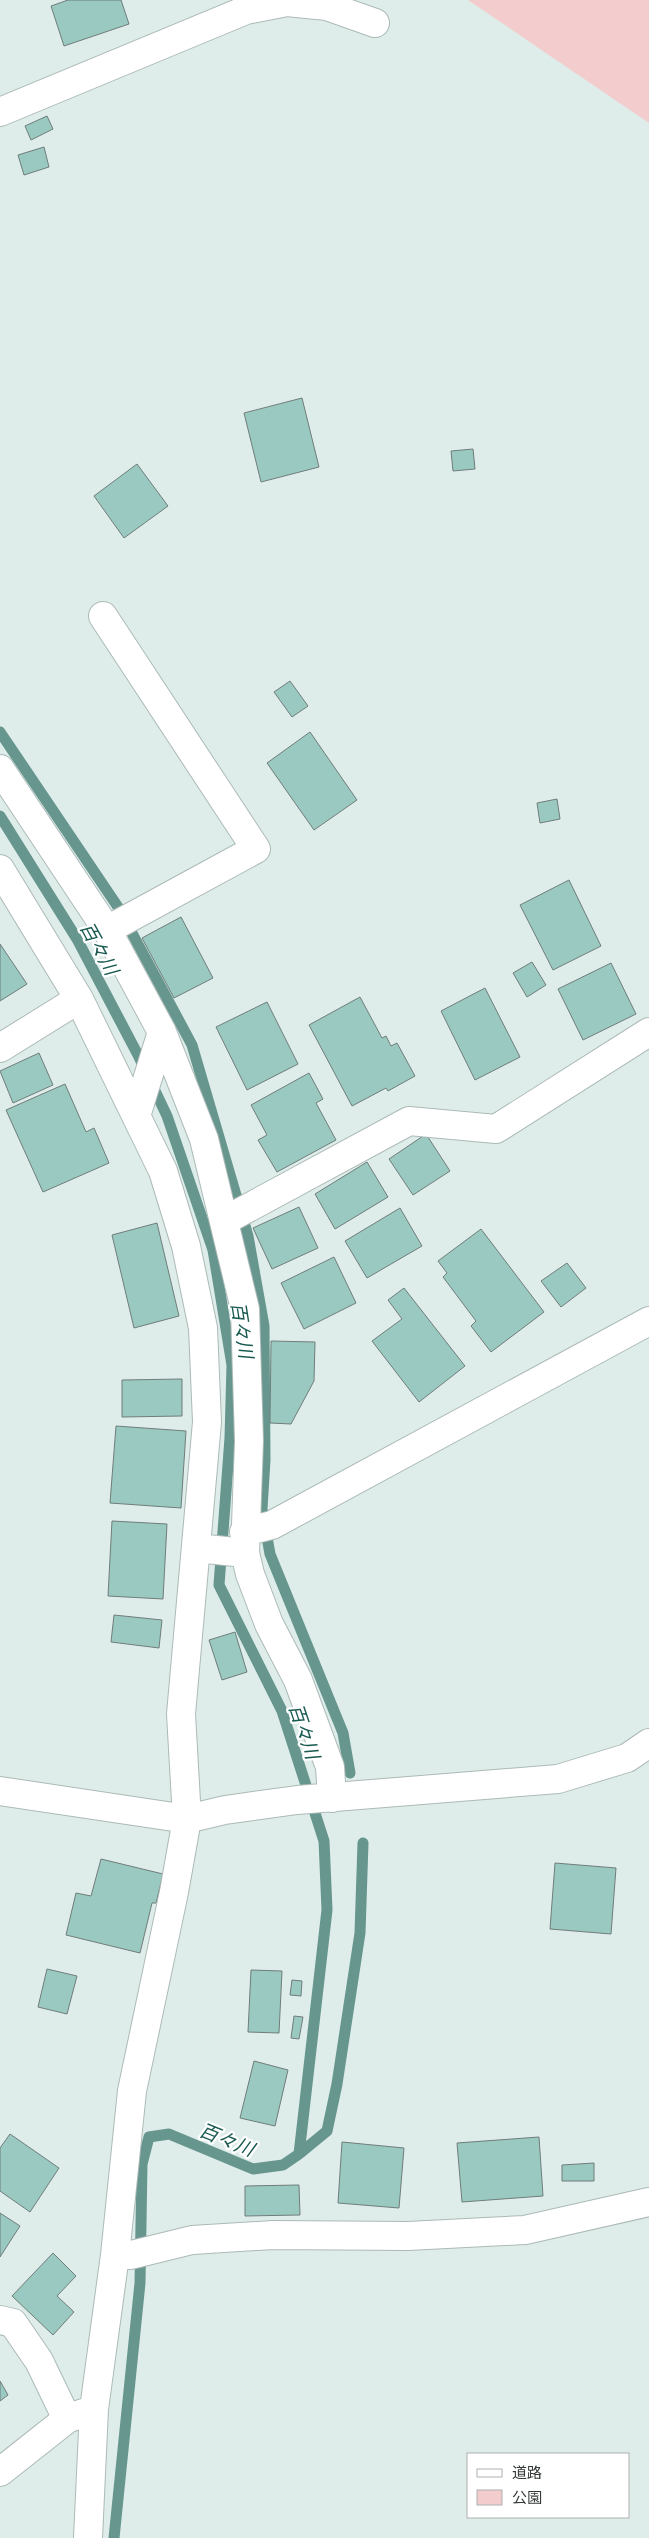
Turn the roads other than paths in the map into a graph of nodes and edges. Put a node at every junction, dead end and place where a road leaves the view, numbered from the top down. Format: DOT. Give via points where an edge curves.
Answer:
graph roads {
  1 [pos="374,24"];
  2 [pos="0,112"];
  3 [pos="104,616"];
  4 [pos="0,769"];
  5 [pos="0,869"];
  6 [pos="119,924"];
  7 [pos="79,1000"];
  8 [pos="649,1032"];
  9 [pos="160,1040"];
  10 [pos="0,1048"];
  11 [pos="137,1111"];
  12 [pos="235,1215"];
  13 [pos="649,1321"];
  14 [pos="237,1541"];
  15 [pos="649,1743"];
  16 [pos="0,1790"];
  17 [pos="317,1799"];
  18 [pos="187,1819"];
  19 [pos="649,2202"];
  20 [pos="123,2255"];
  21 [pos="0,2320"];
  22 [pos="94,2409"];
  23 [pos="67,2419"];
  24 [pos="0,2472"];
  25 [pos="88,2538"];
  1 -- 2 [label="street" via="327,6 288,2 246,10"];
  3 -- 6 [label="street" via="256,849"];
  4 -- 6 [label="street"];
  5 -- 7 [label="street"];
  6 -- 9 [label="street"];
  7 -- 10 [label="street"];
  7 -- 11 [label="street"];
  8 -- 12 [label="street" via="496,1129 409,1121"];
  9 -- 11 [label="street"];
  9 -- 12 [label="street"];
  11 -- 14 [label="street" via="163,1171 186,1246 203,1328 207,1422"];
  12 -- 14 [label="street" via="246,1309 249,1441"];
  13 -- 14 [label="street"];
  14 -- 17 [label="street" via="269,1624 298,1680 330,1767"];
  14 -- 18 [label="street" via="181,1714"];
  15 -- 17 [label="street" via="626,1758 558,1779"];
  16 -- 18 [label="street"];
  17 -- 18 [label="street" via="225,1810"];
  18 -- 20 [label="street" via="132,2091"];
  19 -- 20 [label="street" via="525,2230 408,2236 273,2235 192,2240"];
  20 -- 22 [label="street"];
  21 -- 23 [label="street" via="13,2323 34,2353"];
  22 -- 23 [label="street"];
  22 -- 25 [label="street"];
  23 -- 24 [label="street"];
}
